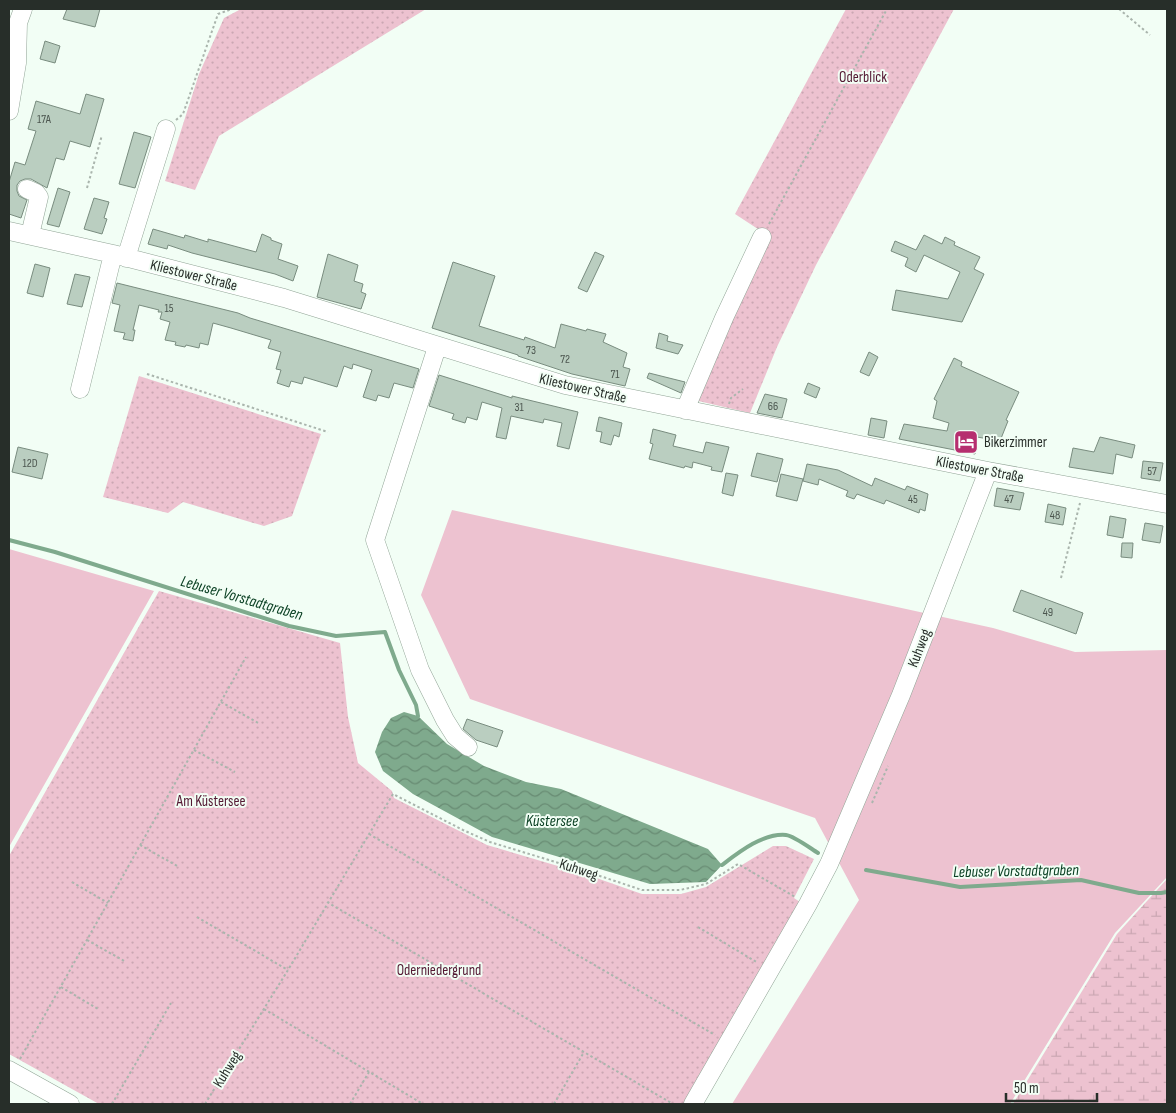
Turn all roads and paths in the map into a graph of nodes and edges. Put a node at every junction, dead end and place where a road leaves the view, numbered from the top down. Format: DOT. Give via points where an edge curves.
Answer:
graph roads {
  1 [pos="23,9"];
  2 [pos="232,9"];
  3 [pos="887,9"];
  4 [pos="1119,9"];
  5 [pos="1150,35"];
  6 [pos="13,61"];
  7 [pos="9,111"];
  8 [pos="166,129"];
  9 [pos="102,135"];
  10 [pos="87,188"];
  11 [pos="27,189"];
  12 [pos="9,231"];
  13 [pos="30,235"];
  14 [pos="762,238"];
  15 [pos="120,256"];
  16 [pos="438,347"];
  17 [pos="147,374"];
  18 [pos="80,389"];
  19 [pos="743,389"];
  20 [pos="731,398"];
  21 [pos="685,410"];
  22 [pos="328,432"];
  23 [pos="988,471"];
  24 [pos="1084,488"];
  25 [pos="1167,504"];
  26 [pos="1061,578"];
  27 [pos="246,657"];
  28 [pos="221,702"];
  29 [pos="260,724"];
  30 [pos="468,747"];
  31 [pos="194,750"];
  32 [pos="234,772"];
  33 [pos="369,834"];
  34 [pos="140,845"];
  35 [pos="179,867"];
  36 [pos="72,882"];
  37 [pos="328,902"];
  38 [pos="108,903"];
  39 [pos="808,904"];
  40 [pos="197,917"];
  41 [pos="698,927"];
  42 [pos="87,940"];
  43 [pos="126,962"];
  44 [pos="288,970"];
  45 [pos="770,970"];
  46 [pos="60,987"];
  47 [pos="171,1003"];
  48 [pos="98,1008"];
  49 [pos="264,1009"];
  50 [pos="728,1042"];
  51 [pos="584,1052"];
  52 [pos="11,1071"];
  53 [pos="369,1072"];
  54 [pos="70,1104"];
  55 [pos="112,1104"];
  56 [pos="206,1104"];
  57 [pos="350,1104"];
  58 [pos="423,1104"];
  59 [pos="554,1104"];
  60 [pos="673,1104"];
  61 [pos="693,1104"];
  1 -- 6 [label="street"];
  2 -- 8 [label="path" via="218,14 183,114"];
  3 -- 14 [label="path"];
  4 -- 5 [label="path"];
  6 -- 7 [label="street"];
  8 -- 15 [label="street"];
  9 -- 10 [label="path"];
  11 -- 13 [label="street" via="39,197"];
  12 -- 13 [label="street, Kliestower Straße"];
  13 -- 15 [label="street, Kliestower Straße"];
  14 -- 21 [label="street"];
  15 -- 16 [label="street, Kliestower Straße" via="284,298"];
  15 -- 18 [label="street"];
  16 -- 21 [label="street, Kliestower Straße" via="565,385"];
  16 -- 30 [label="street" via="375,540 420,670 450,728"];
  17 -- 22 [label="path"];
  19 -- 20 [label="path"];
  21 -- 23 [label="street, Kliestower Straße"];
  23 -- 24 [label="street, Kliestower Straße"];
  23 -- 39 [label="street, Kuhweg" via="901,695 829,864"];
  24 -- 25 [label="street, Kliestower Straße"];
  24 -- 26 [label="path"];
  27 -- 28 [label="path"];
  28 -- 29 [label="path"];
  28 -- 31 [label="path"];
  31 -- 32 [label="path"];
  31 -- 34 [label="path"];
  33 -- 37 [label="path, Kuhweg"];
  33 -- 39 [label="path, Kuhweg" via="393,794 490,842 642,890 680,890 706,884 738,864"];
  33 -- 50 [label="path"];
  34 -- 35 [label="path"];
  34 -- 38 [label="path"];
  36 -- 38 [label="path"];
  37 -- 44 [label="path, Kuhweg"];
  37 -- 51 [label="path"];
  38 -- 42 [label="path"];
  39 -- 45 [label="street, Kuhweg"];
  40 -- 44 [label="path"];
  41 -- 45 [label="path"];
  42 -- 43 [label="path"];
  42 -- 46 [label="path"];
  44 -- 49 [label="path, Kuhweg"];
  45 -- 50 [label="street, Kuhweg"];
  46 -- 48 [label="path"];
  46 -- 52 [label="path"];
  47 -- 55 [label="path"];
  49 -- 53 [label="path"];
  49 -- 56 [label="path, Kuhweg"];
  50 -- 61 [label="street, Kuhweg"];
  51 -- 59 [label="path"];
  51 -- 60 [label="path"];
  52 -- 54 [label="street"];
  53 -- 57 [label="path"];
  53 -- 58 [label="path"];
}
